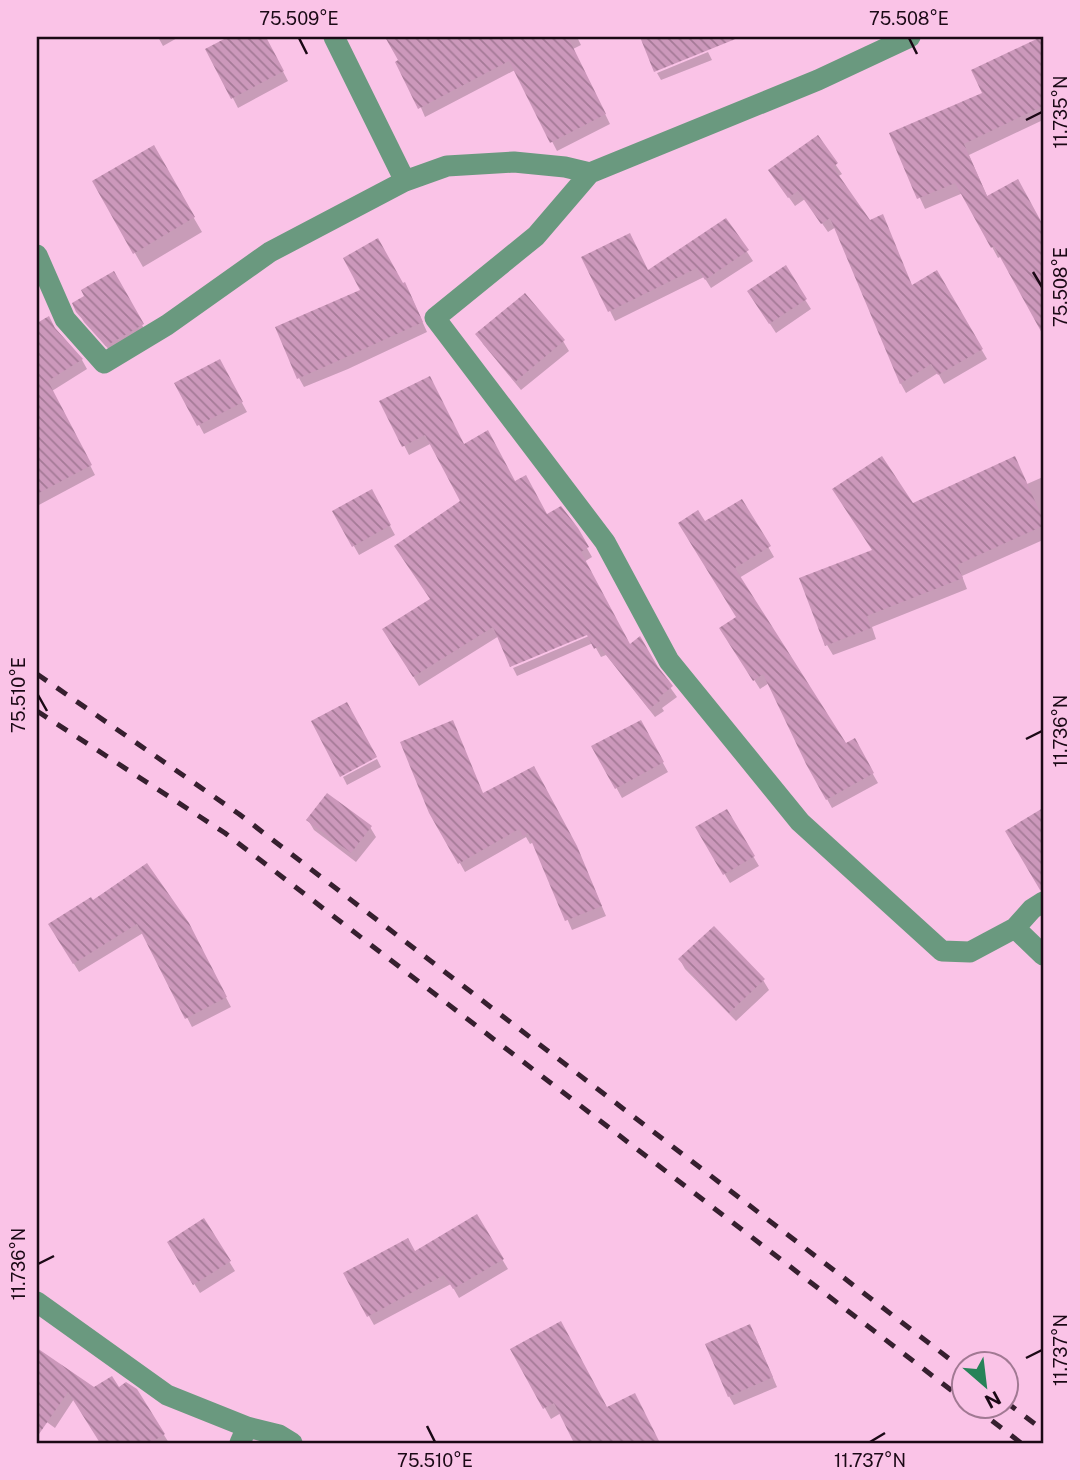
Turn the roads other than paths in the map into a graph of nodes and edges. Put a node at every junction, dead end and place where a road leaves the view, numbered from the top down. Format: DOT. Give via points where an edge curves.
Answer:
graph roads {
  1 [pos="334,37"];
  2 [pos="910,37"];
  3 [pos="590,173"];
  4 [pos="405,181"];
  5 [pos="37,255"];
  6 [pos="1043,902"];
  7 [pos="1015,928"];
  8 [pos="1043,955"];
  9 [pos="37,1302"];
  10 [pos="244,1435"];
  11 [pos="292,1443"];
  1 -- 4 [label="street"];
  2 -- 3 [label="street" via="818,80"];
  3 -- 4 [label="street" via="514,162 447,166"];
  3 -- 7 [label="street" via="536,236 435,318 605,542 668,661 800,822 942,951 970,952"];
  4 -- 5 [label="street" via="270,252 104,363 65,319"];
  6 -- 7 [label="street"];
  7 -- 8 [label="street"];
  9 -- 10 [label="street" via="167,1395"];
  10 -- 11 [label="street" via="279,1435"];
}
